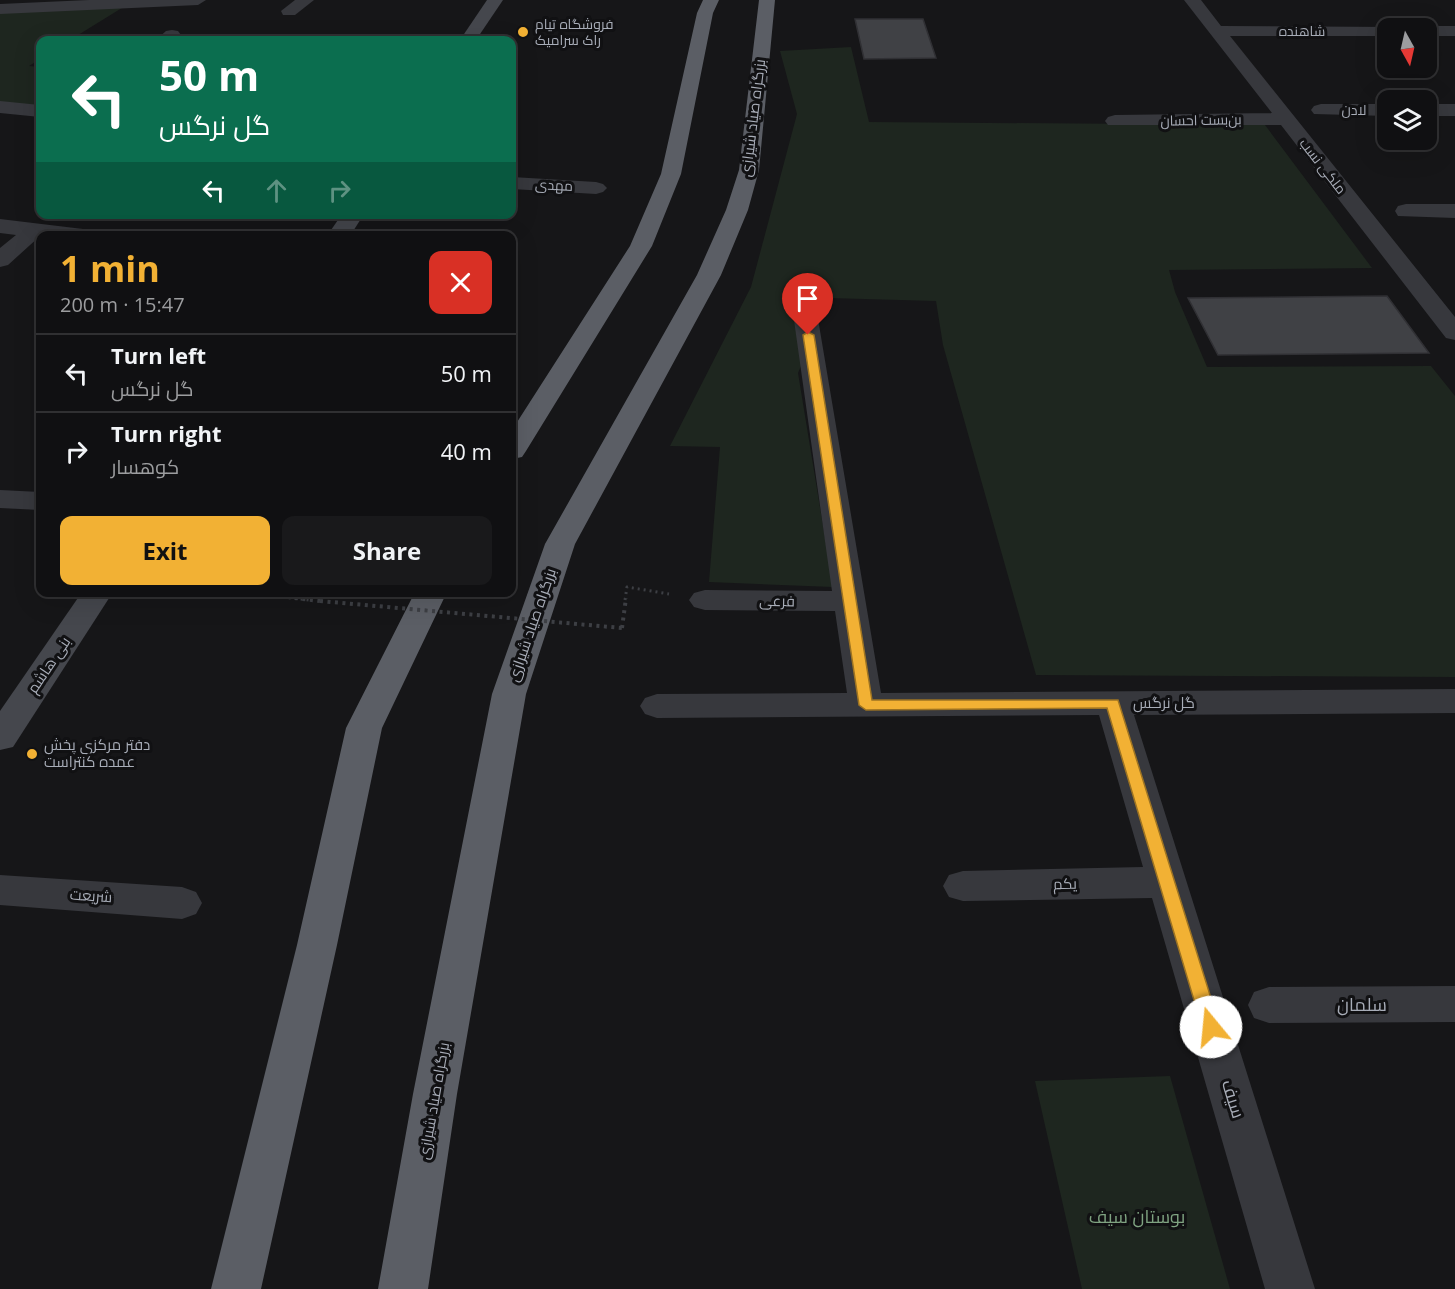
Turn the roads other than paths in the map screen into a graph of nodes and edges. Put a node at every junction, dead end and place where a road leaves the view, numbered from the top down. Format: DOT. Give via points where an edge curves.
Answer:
graph roads {
  1 [pos="198,0"];
  2 [pos="306,0"];
  3 [pos="495,0"];
  4 [pos="711,0"];
  5 [pos="766,0"];
  6 [pos="1192,0"];
  7 [pos="0,9"];
  8 [pos="290,11"];
  9 [pos="1216,31"];
  10 [pos="1377,31"];
  11 [pos="1437,31"];
  12 [pos="1455,31"];
  13 [pos="471,36"];
  14 [pos="0,107"];
  15 [pos="1321,110"];
  16 [pos="1377,110"];
  17 [pos="1437,110"];
  18 [pos="1455,110"];
  19 [pos="36,111"];
  20 [pos="1286,119"];
  21 [pos="1116,121"];
  22 [pos="516,183"];
  23 [pos="596,188"];
  24 [pos="1455,210"];
  25 [pos="1406,211"];
  26 [pos="0,226"];
  27 [pos="35,230"];
  28 [pos="43,231"];
  29 [pos="0,260"];
  30 [pos="805,313"];
  31 [pos="1455,333"];
  32 [pos="516,445"];
  33 [pos="0,499"];
  34 [pos="36,501"];
  35 [pos="95,597"];
  36 [pos="429,597"];
  37 [pos="705,600"];
  38 [pos="850,601"];
  39 [pos="1455,701"];
  40 [pos="1113,703"];
  41 [pos="866,705"];
  42 [pos="657,706"];
  43 [pos="0,738"];
  44 [pos="1167,882"];
  45 [pos="963,886"];
  46 [pos="0,890"];
  47 [pos="182,903"];
  48 [pos="1455,1004"];
  49 [pos="1269,1005"];
  50 [pos="236,1289"];
  51 [pos="403,1289"];
  52 [pos="1290,1289"];
  1 -- 7 [label="street"];
  2 -- 8 [label="street"];
  3 -- 13 [label="main road"];
  4 -- 32 [label="highway" via="671,174 641,246"];
  5 -- 51 [label="highway, بزرگراه صیاد شیرازی" via="749,170 737,210 708,275 560,544 509,694"];
  6 -- 9 [label="street, ملکی نسب"];
  9 -- 10 [label="street, شاهنده"];
  9 -- 20 [label="street, ملکی نسب"];
  11 -- 12 [label="street"];
  14 -- 19 [label="street"];
  15 -- 16 [label="street, لادن"];
  17 -- 18 [label="street"];
  20 -- 21 [label="street, بن‌بست احسان"];
  20 -- 31 [label="street, ملکی نسب"];
  22 -- 23 [label="street, مهدی"];
  24 -- 25 [label="street"];
  26 -- 27 [label="street"];
  27 -- 28 [label="street"];
  27 -- 29 [label="street"];
  30 -- 38 [label="street"];
  33 -- 34 [label="street"];
  35 -- 43 [label="main road, بنی هاشم"];
  36 -- 50 [label="highway" via="364,728"];
  37 -- 38 [label="street, فرعی"];
  38 -- 41 [label="street"];
  39 -- 40 [label="street, گل نرگس"];
  40 -- 41 [label="street, گل نرگس"];
  40 -- 44 [label="street, سیف"];
  41 -- 42 [label="street, گل نرگس"];
  44 -- 45 [label="street, یکم"];
  44 -- 52 [label="street, سیف"];
  46 -- 47 [label="street, شریعت"];
  48 -- 49 [label="street, سلمان"];
}
